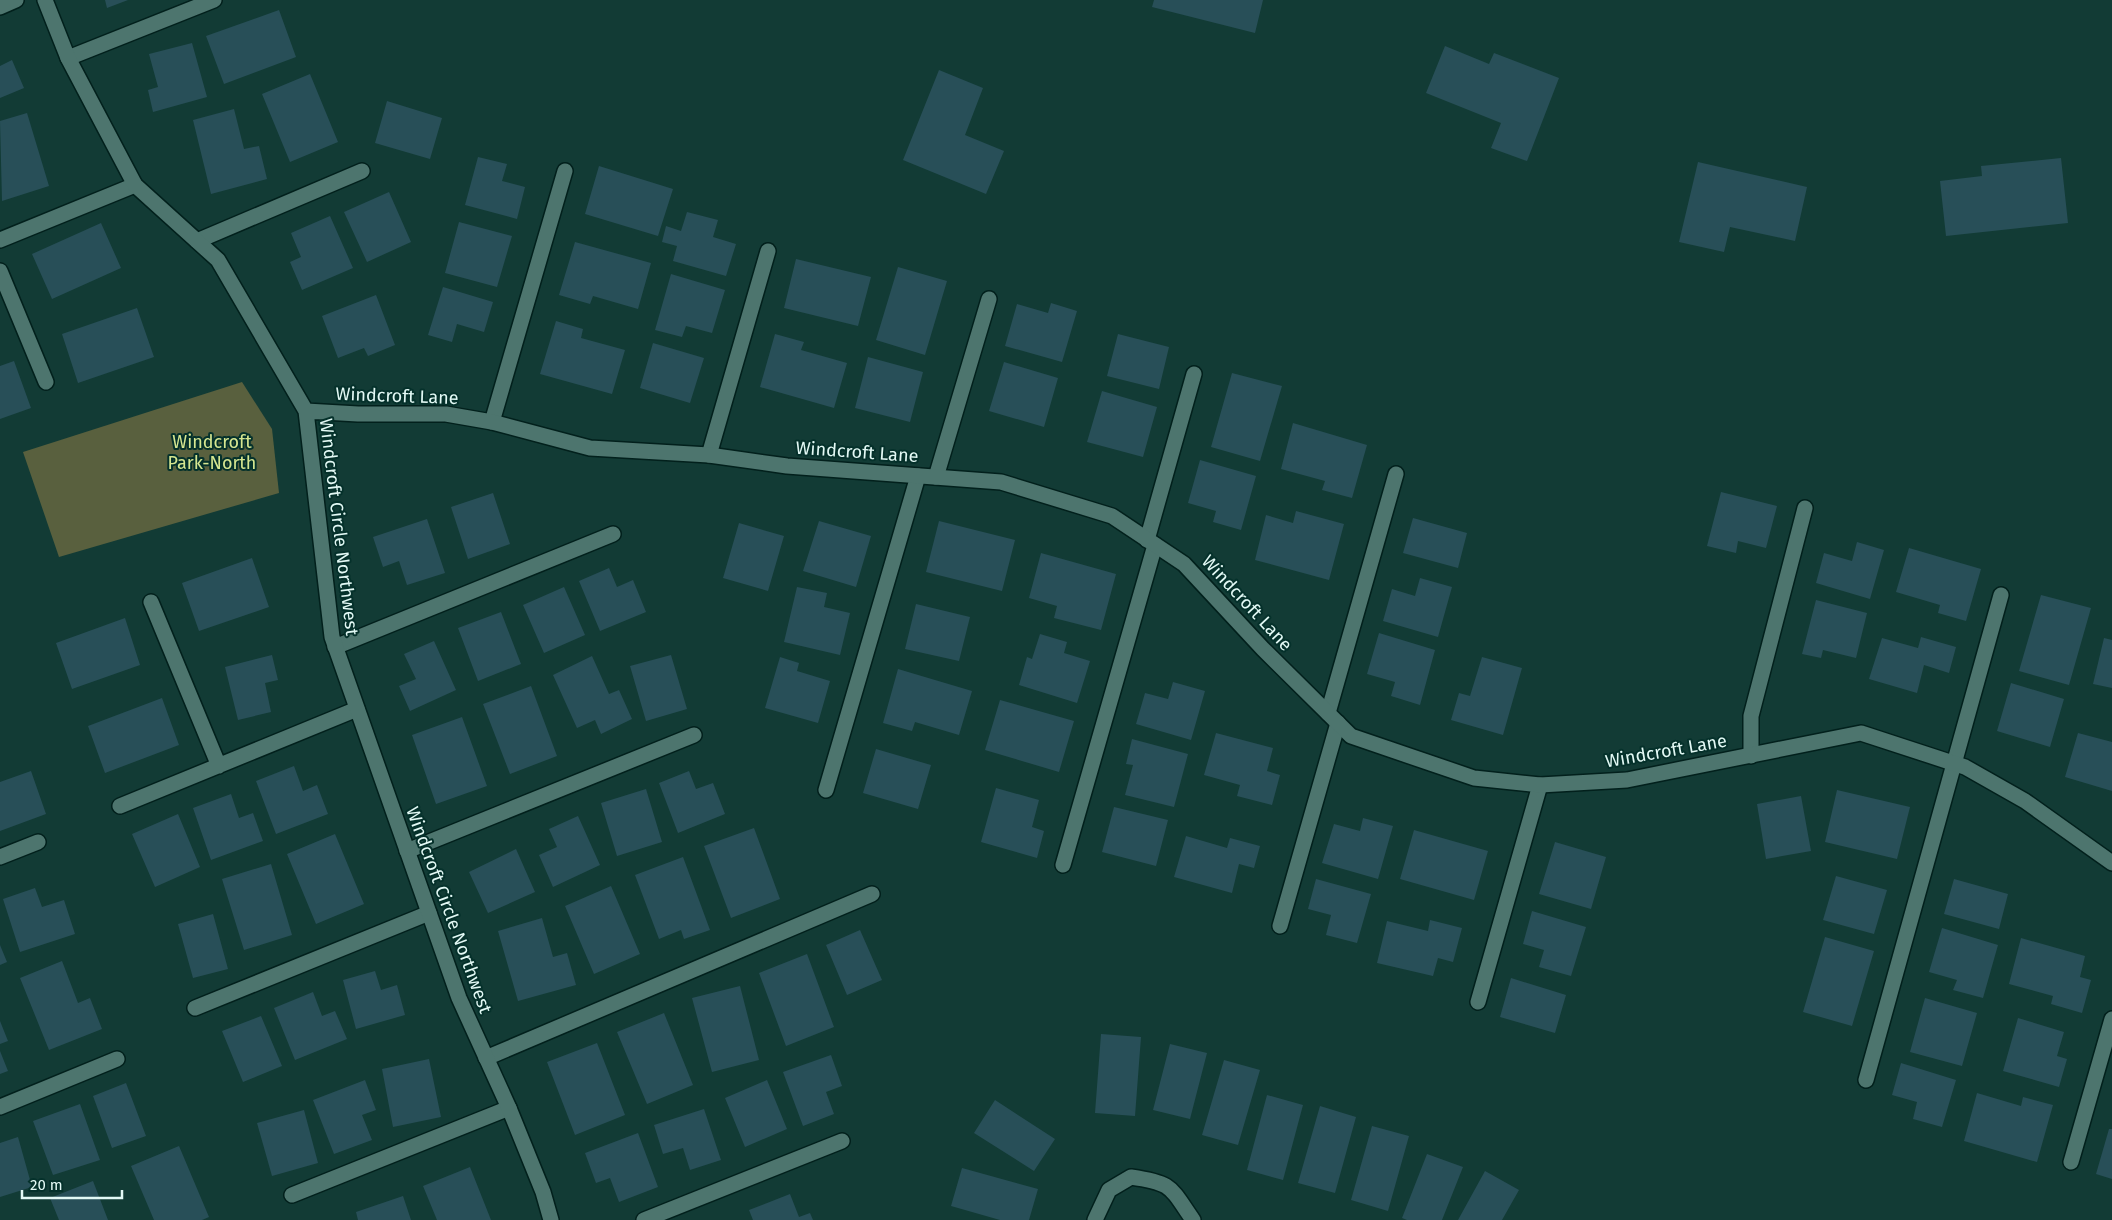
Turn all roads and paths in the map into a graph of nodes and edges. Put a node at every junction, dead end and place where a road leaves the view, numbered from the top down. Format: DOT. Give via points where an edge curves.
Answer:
graph roads {
  1 [pos="16,0"];
  2 [pos="45,0"];
  3 [pos="214,0"];
  4 [pos="0,6"];
  5 [pos="68,58"];
  6 [pos="362,171"];
  7 [pos="566,171"];
  8 [pos="135,185"];
  9 [pos="0,240"];
  10 [pos="196,241"];
  11 [pos="768,251"];
  12 [pos="0,270"];
  13 [pos="989,299"];
  14 [pos="1194,374"];
  15 [pos="46,382"];
  16 [pos="306,411"];
  17 [pos="492,422"];
  18 [pos="709,455"];
  19 [pos="1396,474"];
  20 [pos="918,476"];
  21 [pos="936,477"];
  22 [pos="1805,508"];
  23 [pos="613,534"];
  24 [pos="1151,542"];
  25 [pos="2001,596"];
  26 [pos="151,602"];
  27 [pos="335,646"];
  28 [pos="357,709"];
  29 [pos="1333,718"];
  30 [pos="694,736"];
  31 [pos="1751,756"];
  32 [pos="1955,763"];
  33 [pos="219,766"];
  34 [pos="1540,785"];
  35 [pos="826,790"];
  36 [pos="120,806"];
  37 [pos="38,842"];
  38 [pos="407,852"];
  39 [pos="0,857"];
  40 [pos="2112,863"];
  41 [pos="1063,866"];
  42 [pos="872,894"];
  43 [pos="429,913"];
  44 [pos="1280,926"];
  45 [pos="1478,1002"];
  46 [pos="195,1008"];
  47 [pos="2112,1018"];
  48 [pos="486,1058"];
  49 [pos="117,1059"];
  50 [pos="1866,1080"];
  51 [pos="0,1107"];
  52 [pos="509,1108"];
  53 [pos="842,1141"];
  54 [pos="2071,1162"];
  55 [pos="292,1195"];
  56 [pos="1188,1217"];
  57 [pos="551,1220"];
  58 [pos="644,1220"];
  59 [pos="1095,1220"];
  1 -- 4 [label="street"];
  2 -- 5 [label="street, Windcroft Circle Northwest"];
  3 -- 5 [label="street"];
  5 -- 8 [label="street, Windcroft Circle Northwest"];
  6 -- 10 [label="street"];
  7 -- 17 [label="street"];
  8 -- 9 [label="street"];
  8 -- 10 [label="street, Windcroft Circle Northwest"];
  10 -- 16 [label="street, Windcroft Circle Northwest" via="218,260"];
  11 -- 18 [label="street"];
  12 -- 15 [label="street"];
  13 -- 21 [label="street"];
  14 -- 24 [label="street"];
  16 -- 17 [label="street, Windcroft Lane" via="446,414"];
  16 -- 27 [label="street, Windcroft Circle Northwest"];
  17 -- 18 [label="street, Windcroft Lane" via="590,448"];
  18 -- 20 [label="street, Windcroft Lane" via="787,466"];
  19 -- 29 [label="street"];
  20 -- 21 [label="street, Windcroft Lane"];
  20 -- 35 [label="street"];
  21 -- 24 [label="street, Windcroft Lane" via="1001,482 1112,516"];
  22 -- 31 [label="street" via="1751,716"];
  23 -- 27 [label="street"];
  24 -- 29 [label="street, Windcroft Lane" via="1184,564"];
  24 -- 41 [label="street"];
  25 -- 32 [label="street"];
  26 -- 33 [label="street"];
  27 -- 28 [label="street, Windcroft Circle Northwest"];
  28 -- 33 [label="street"];
  28 -- 38 [label="street, Windcroft Circle Northwest"];
  29 -- 34 [label="street, Windcroft Lane" via="1351,736 1474,778"];
  29 -- 44 [label="street"];
  30 -- 38 [label="street"];
  31 -- 32 [label="street, Windcroft Lane" via="1861,733"];
  31 -- 34 [label="street, Windcroft Lane" via="1627,780"];
  32 -- 40 [label="street, Windcroft Lane" via="2025,801"];
  32 -- 50 [label="street"];
  33 -- 36 [label="street"];
  34 -- 45 [label="street"];
  37 -- 39 [label="street"];
  38 -- 43 [label="street, Windcroft Circle Northwest"];
  42 -- 48 [label="street"];
  43 -- 46 [label="street"];
  43 -- 48 [label="street, Windcroft Circle Northwest" via="459,998"];
  47 -- 54 [label="street"];
  48 -- 52 [label="street, Windcroft Circle Northwest"];
  49 -- 51 [label="street"];
  52 -- 55 [label="street"];
  52 -- 57 [label="street, Windcroft Circle Northwest"];
  53 -- 58 [label="street"];
  56 -- 59 [label="street" via="1180,1198 1166,1184 1131,1177 1109,1190"];
}
